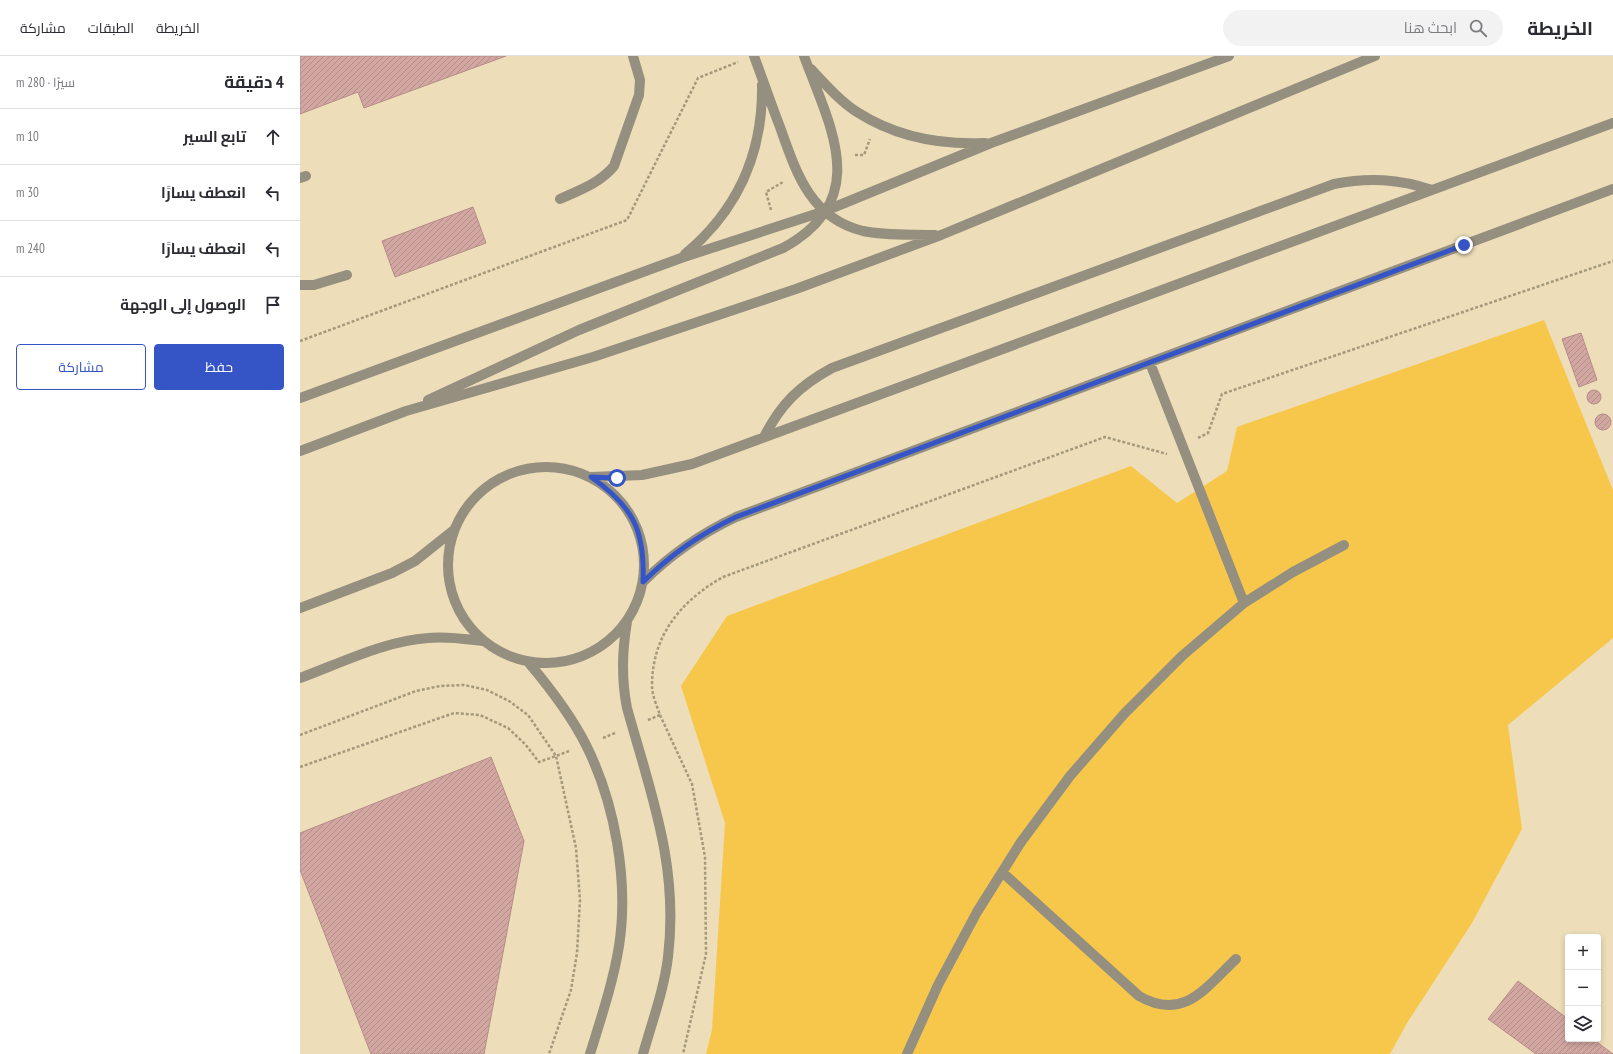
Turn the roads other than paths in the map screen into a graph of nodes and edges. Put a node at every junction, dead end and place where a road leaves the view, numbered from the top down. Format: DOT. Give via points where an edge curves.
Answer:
graph roads {
  1 [pos="633,56"];
  2 [pos="754,56"];
  3 [pos="1230,56"];
  4 [pos="1375,56"];
  5 [pos="805,60"];
  6 [pos="761,77"];
  7 [pos="1613,123"];
  8 [pos="992,143"];
  9 [pos="1613,189"];
  10 [pos="1432,190"];
  11 [pos="560,199"];
  12 [pos="825,211"];
  13 [pos="942,235"];
  14 [pos="681,258"];
  15 [pos="347,275"];
  16 [pos="300,285"];
  17 [pos="1150,363"];
  18 [pos="300,398"];
  19 [pos="406,411"];
  20 [pos="764,437"];
  21 [pos="300,451"];
  22 [pos="591,477"];
  23 [pos="454,530"];
  24 [pos="1344,545"];
  25 [pos="643,582"];
  26 [pos="1244,603"];
  27 [pos="300,608"];
  28 [pos="626,622"];
  29 [pos="483,642"];
  30 [pos="529,663"];
  31 [pos="300,678"];
  32 [pos="1002,872"];
  33 [pos="1236,959"];
  34 [pos="590,1054"];
  35 [pos="643,1054"];
  36 [pos="907,1054"];
  1 -- 11 [label="street" via="640,80 640,95 614,166 607,176"];
  2 -- 6 [label="street"];
  3 -- 8 [label="street"];
  4 -- 13 [label="street"];
  5 -- 8 [label="street" via="830,89 857,112 888,128 922,139 956,144"];
  5 -- 12 [label="street" via="833,134 837,154 836,180"];
  6 -- 12 [label="street" via="797,173 808,193"];
  6 -- 14 [label="street" via="759,131 753,157 743,182 716,224"];
  7 -- 10 [label="street"];
  8 -- 12 [label="street"];
  9 -- 17 [label="street"];
  10 -- 20 [label="street"];
  10 -- 20 [label="street" via="1387,180 1354,180 1334,184 840,365 799,389 773,419"];
  12 -- 13 [label="street" via="842,223 863,231"];
  12 -- 14 [label="street"];
  12 -- 19 [label="street" via="805,234 783,248 579,330"];
  13 -- 19 [label="street" via="789,292 666,333"];
  14 -- 18 [label="street"];
  15 -- 16 [label="street" via="314,285"];
  17 -- 25 [label="street" via="736,517 689,542"];
  17 -- 26 [label="street"];
  19 -- 21 [label="street"];
  20 -- 22 [label="street" via="667,471 642,475"];
  22 -- 23 [label="street" via="569,469 546,466 522,469 500,478 481,491 465,509"];
  22 -- 25 [label="street" via="612,492 628,510 639,533 644,557"];
  23 -- 27 [label="street" via="415,561 392,573"];
  23 -- 29 [label="street" via="449,550 450,590 458,610"];
  24 -- 26 [label="street"];
  25 -- 28 [label="street" via="637,603"];
  26 -- 32 [label="street" via="1182,656 1124,714 1070,776"];
  28 -- 30 [label="street" via="608,642 584,656 557,664"];
  28 -- 35 [label="street" via="623,643 623,687 664,841 671,900 668,959"];
  29 -- 30 [label="street" via="497,651"];
  29 -- 31 [label="street" via="429,638 402,642"];
  30 -- 34 [label="street" via="551,689 586,745 615,831 622,888 621,923 615,966"];
  32 -- 33 [label="street" via="1139,996 1148,1001 1168,1006 1190,1001"];
  32 -- 36 [label="street" via="977,912 938,985"];
}
